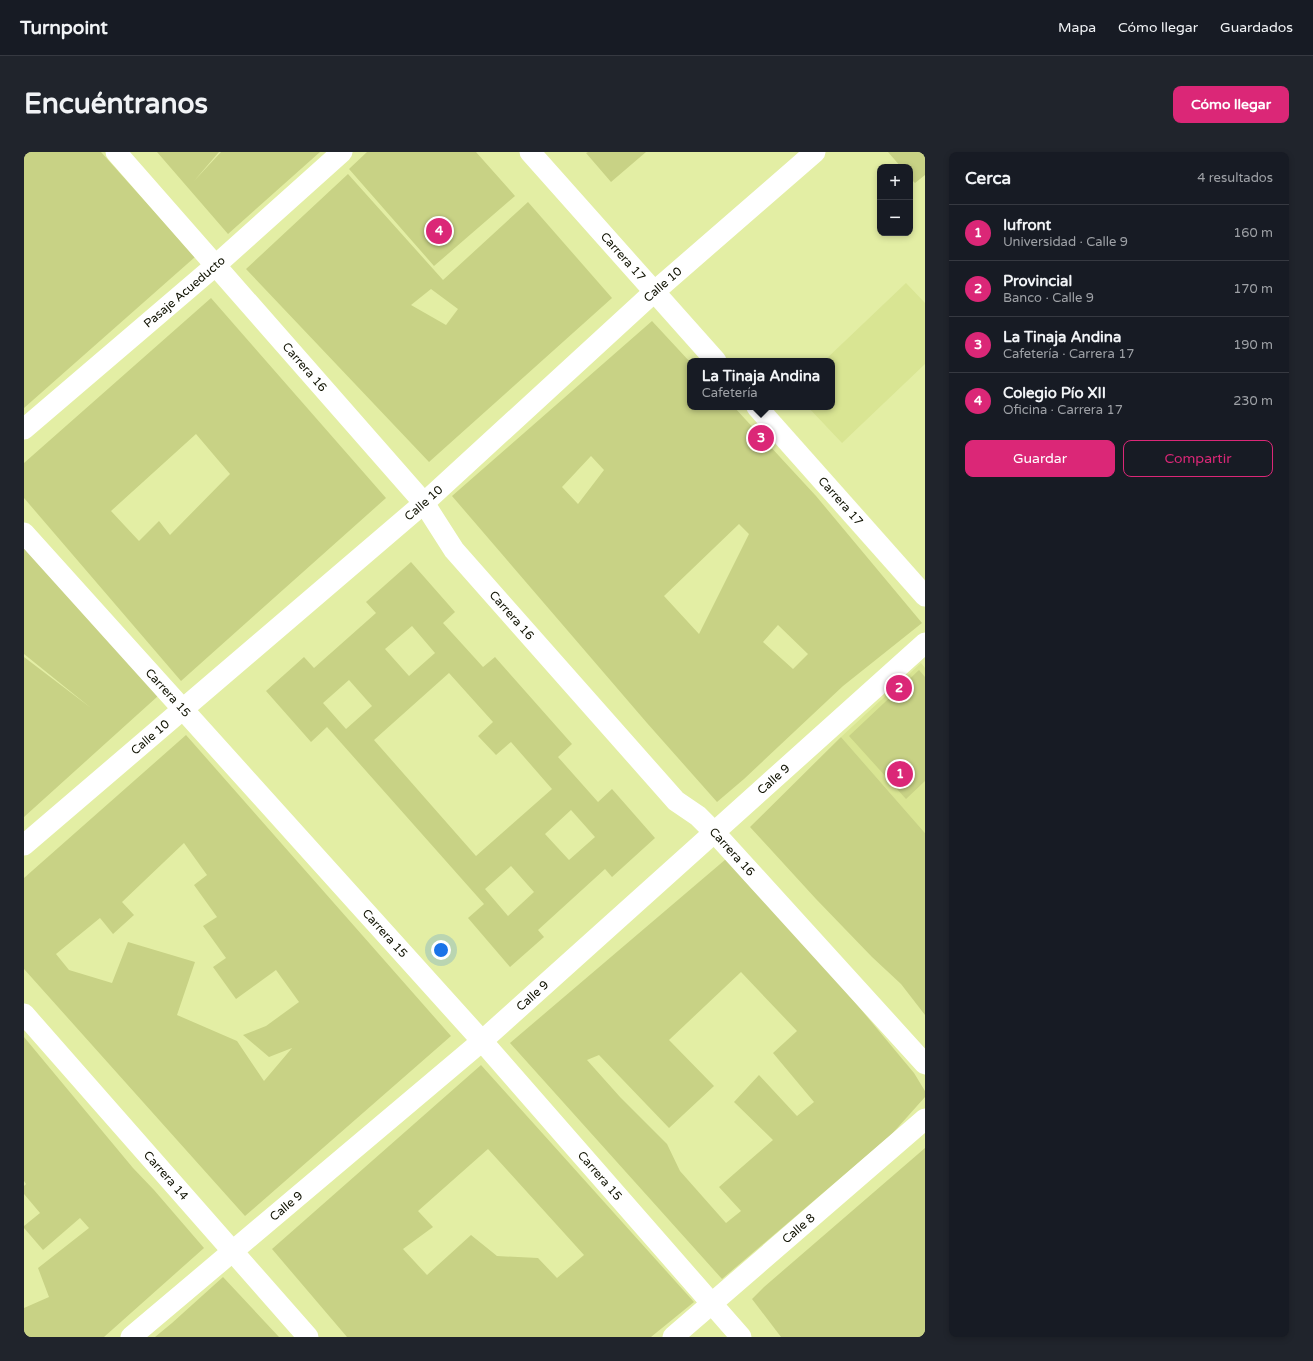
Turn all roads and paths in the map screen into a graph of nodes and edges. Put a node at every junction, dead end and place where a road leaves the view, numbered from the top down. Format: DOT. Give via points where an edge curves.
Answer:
graph roads {
  1 [pos="116,152"];
  2 [pos="342,152"];
  3 [pos="530,152"];
  4 [pos="815,152"];
  5 [pos="216,265"];
  6 [pos="654,292"];
  7 [pos="713,358"];
  8 [pos="760,410"];
  9 [pos="24,429"];
  10 [pos="424,503"];
  11 [pos="24,533"];
  12 [pos="925,596"];
  13 [pos="925,644"];
  14 [pos="182,709"];
  15 [pos="716,833"];
  16 [pos="24,845"];
  17 [pos="24,1014"];
  18 [pos="482,1041"];
  19 [pos="925,1064"];
  20 [pos="925,1119"];
  21 [pos="233,1252"];
  22 [pos="714,1303"];
  23 [pos="131,1337"];
  24 [pos="308,1337"];
  25 [pos="673,1337"];
  26 [pos="741,1337"];
  1 -- 5 [label="street, Carrera 16"];
  2 -- 5 [label="street, Pasaje Acueducto"];
  3 -- 6 [label="street, Carrera 17"];
  4 -- 6 [label="street, Calle 10"];
  5 -- 9 [label="street, Pasaje Acueducto"];
  5 -- 10 [label="street, Carrera 16"];
  6 -- 7 [label="street, Carrera 17"];
  6 -- 10 [label="street, Calle 10"];
  8 -- 12 [label="street, Carrera 17"];
  10 -- 14 [label="street, Calle 10"];
  10 -- 15 [label="street, Carrera 16" via="454,550 676,801 698,816"];
  11 -- 14 [label="street, Carrera 15"];
  13 -- 15 [label="street, Calle 9"];
  14 -- 16 [label="street, Calle 10"];
  14 -- 18 [label="street, Carrera 15"];
  15 -- 18 [label="street, Calle 9"];
  15 -- 19 [label="street, Carrera 16"];
  17 -- 21 [label="street, Carrera 14"];
  18 -- 21 [label="street, Calle 9"];
  18 -- 22 [label="street, Carrera 15"];
  20 -- 22 [label="street, Calle 8"];
  21 -- 23 [label="street, Calle 9"];
  21 -- 24 [label="street, Carrera 14"];
  22 -- 25 [label="street, Calle 8"];
  22 -- 26 [label="street, Carrera 15"];
}
